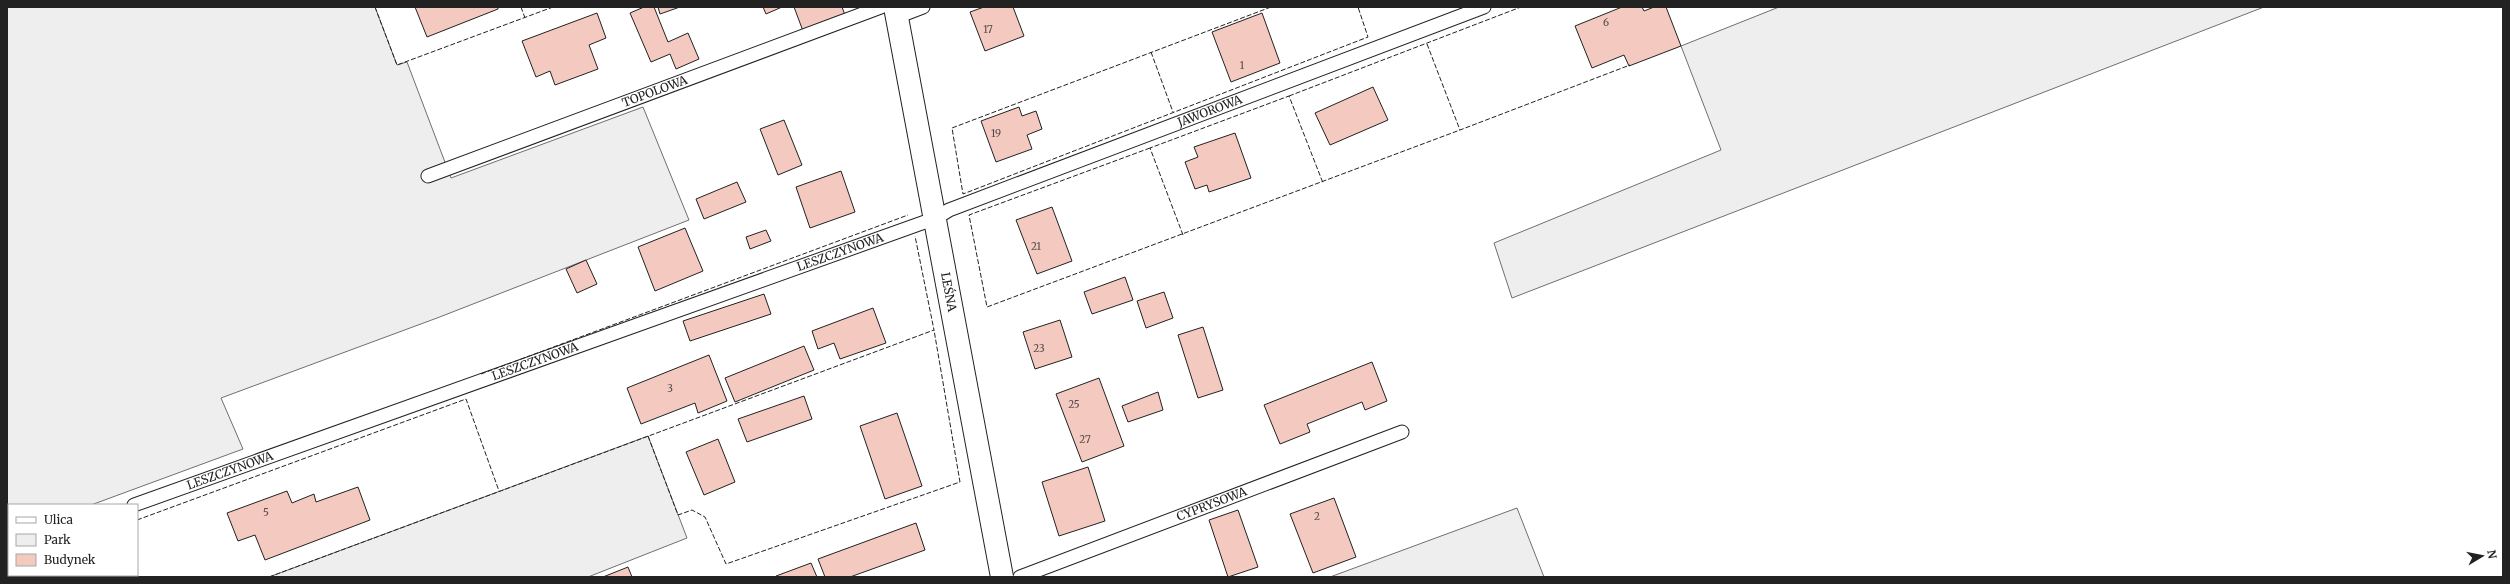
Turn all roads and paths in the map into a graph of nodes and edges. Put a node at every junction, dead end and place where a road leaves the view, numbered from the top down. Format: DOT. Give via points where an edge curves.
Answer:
graph roads {
  1 [pos="923,7"];
  2 [pos="1484,7"];
  3 [pos="891,10"];
  4 [pos="428,176"];
  5 [pos="936,218"];
  6 [pos="1402,432"];
  7 [pos="137,504"];
  8 [pos="1002,577"];
  9 [pos="1020,577"];
  1 -- 3 [label="lane, TOPOLOWA"];
  2 -- 5 [label="lane, JAWOROWA" via="949,210"];
  3 -- 4 [label="lane, TOPOLOWA"];
  3 -- 5 [label="street, LEŚNA"];
  5 -- 7 [label="lane, LESZCZYNOWA"];
  5 -- 8 [label="street, LEŚNA"];
  6 -- 9 [label="lane, CYPRYSOWA"];
}
